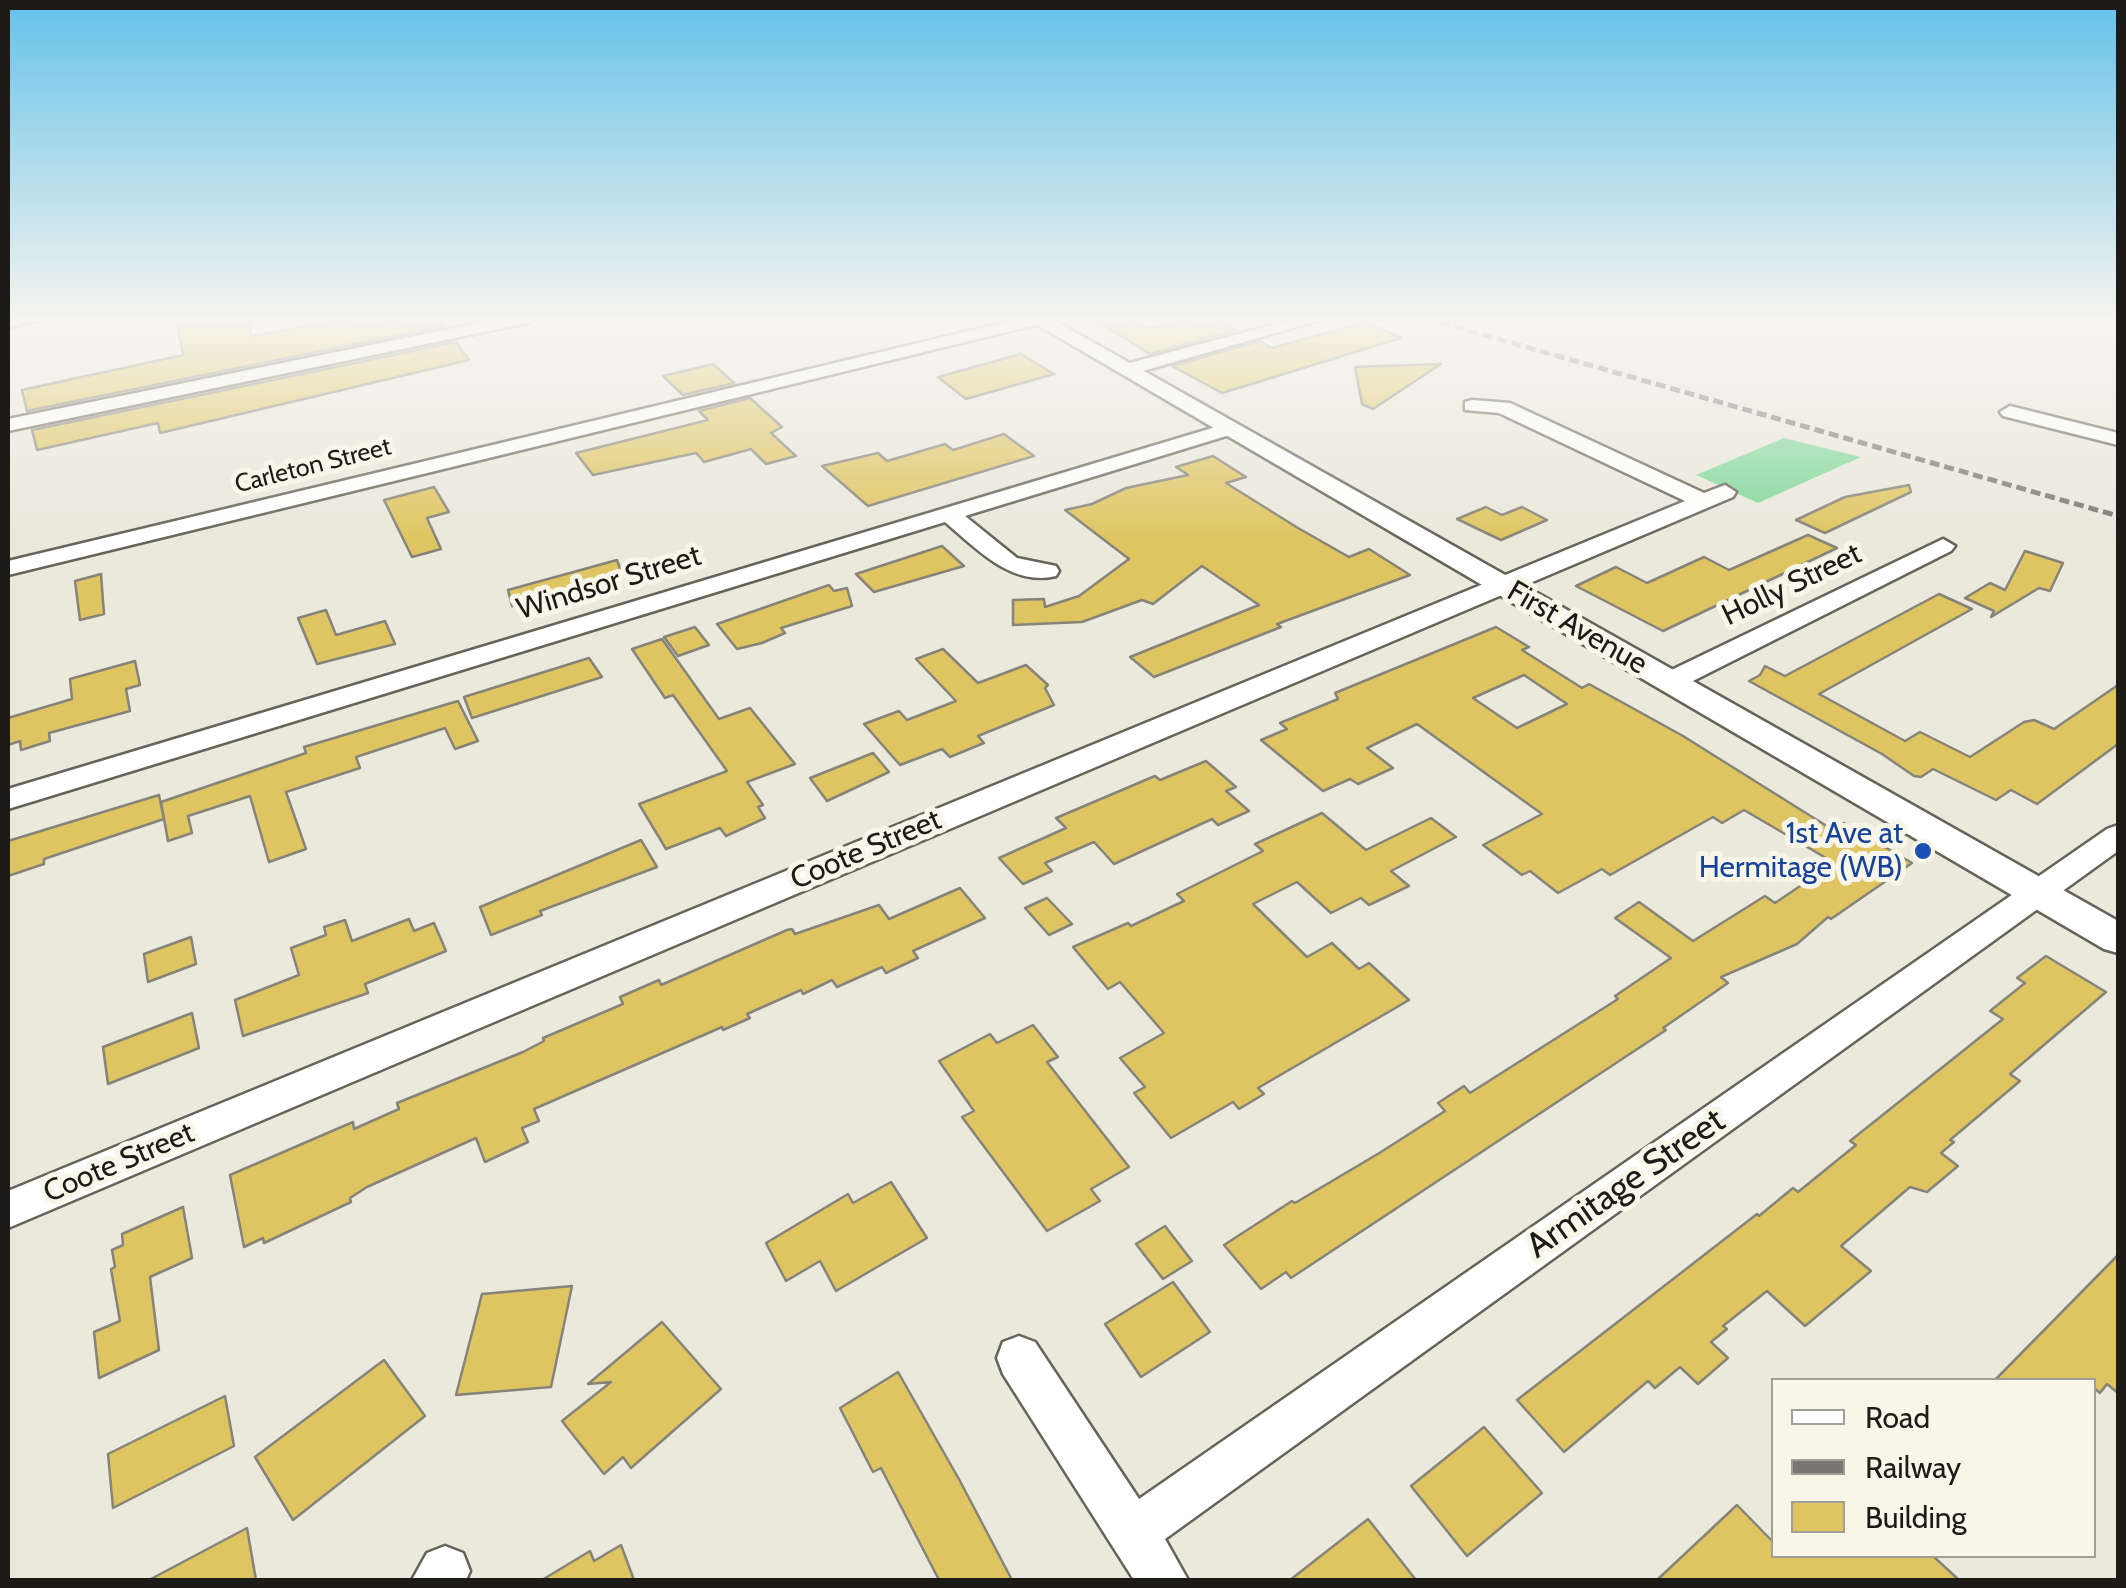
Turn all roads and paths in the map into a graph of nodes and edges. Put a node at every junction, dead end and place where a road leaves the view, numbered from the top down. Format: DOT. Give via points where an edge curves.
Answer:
graph roads {
  1 [pos="161,392"];
  2 [pos="733,392"];
  3 [pos="1166,392"];
  4 [pos="1472,406"];
  5 [pos="2010,412"];
  6 [pos="8,425"];
  7 [pos="1228,429"];
  8 [pos="2114,435"];
  9 [pos="949,514"];
  10 [pos="1943,546"];
  11 [pos="8,568"];
  12 [pos="1048,571"];
  13 [pos="1501,584"];
  14 [pos="1670,682"];
  15 [pos="8,799"];
  16 [pos="2118,836"];
  17 [pos="2036,892"];
  18 [pos="2118,939"];
  19 [pos="8,1210"];
  20 [pos="1019,1358"];
  21 [pos="1133,1532"];
  22 [pos="1164,1580"];
  1 -- 6 [label="street"];
  2 -- 11 [label="street, Carleton Street"];
  3 -- 7 [label="street, First Avenue"];
  4 -- 13 [label="street, Coote Street" via="1502,407 1714,496"];
  5 -- 8 [label="street"];
  7 -- 9 [label="street, Windsor Street"];
  7 -- 13 [label="street, First Avenue"];
  9 -- 12 [label="street" via="1009,564"];
  9 -- 15 [label="street, Windsor Street"];
  10 -- 14 [label="street, Holly Street"];
  13 -- 14 [label="street, First Avenue"];
  13 -- 19 [label="street, Coote Street"];
  14 -- 17 [label="street, First Avenue"];
  16 -- 17 [label="street, Armitage Street"];
  17 -- 18 [label="street, First Avenue"];
  17 -- 21 [label="street, Armitage Street"];
  20 -- 21 [label="street"];
  21 -- 22 [label="street"];
}
